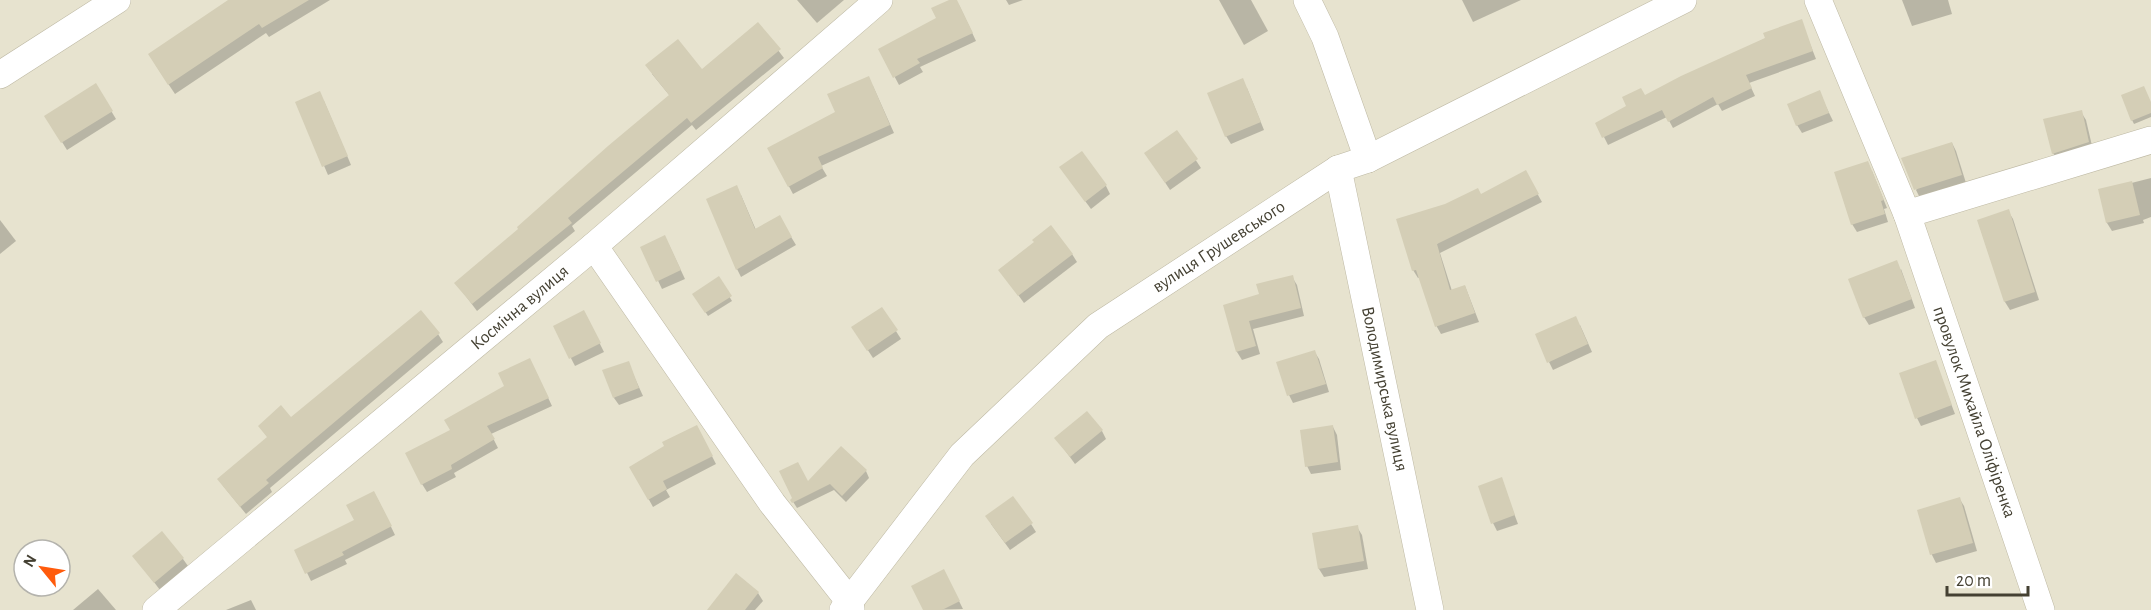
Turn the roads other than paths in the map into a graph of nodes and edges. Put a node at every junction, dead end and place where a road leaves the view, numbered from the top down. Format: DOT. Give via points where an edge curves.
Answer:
graph roads {
  1 [pos="117,0"];
  2 [pos="879,0"];
  3 [pos="1307,0"];
  4 [pos="1683,0"];
  5 [pos="1818,0"];
  6 [pos="0,75"];
  7 [pos="2151,140"];
  8 [pos="1368,159"];
  9 [pos="1338,169"];
  10 [pos="1907,214"];
  11 [pos="594,246"];
  12 [pos="848,607"];
  13 [pos="156,610"];
  14 [pos="1430,610"];
  15 [pos="2041,610"];
  1 -- 6 [label="street"];
  2 -- 11 [label="street, Космічна вулиця"];
  3 -- 8 [label="street" via="1325,37"];
  4 -- 8 [label="street, вулиця Грушевського"];
  5 -- 10 [label="street, провулок Михайла Оліфіренка"];
  7 -- 10 [label="street"];
  8 -- 9 [label="street, вулиця Грушевського"];
  9 -- 12 [label="street, вулиця Грушевського" via="1098,326 962,455"];
  9 -- 14 [label="street, Володимирська вулиця"];
  10 -- 15 [label="street, провулок Михайла Оліфіренка"];
  11 -- 12 [label="street"];
  11 -- 13 [label="street, Космічна вулиця"];
}
